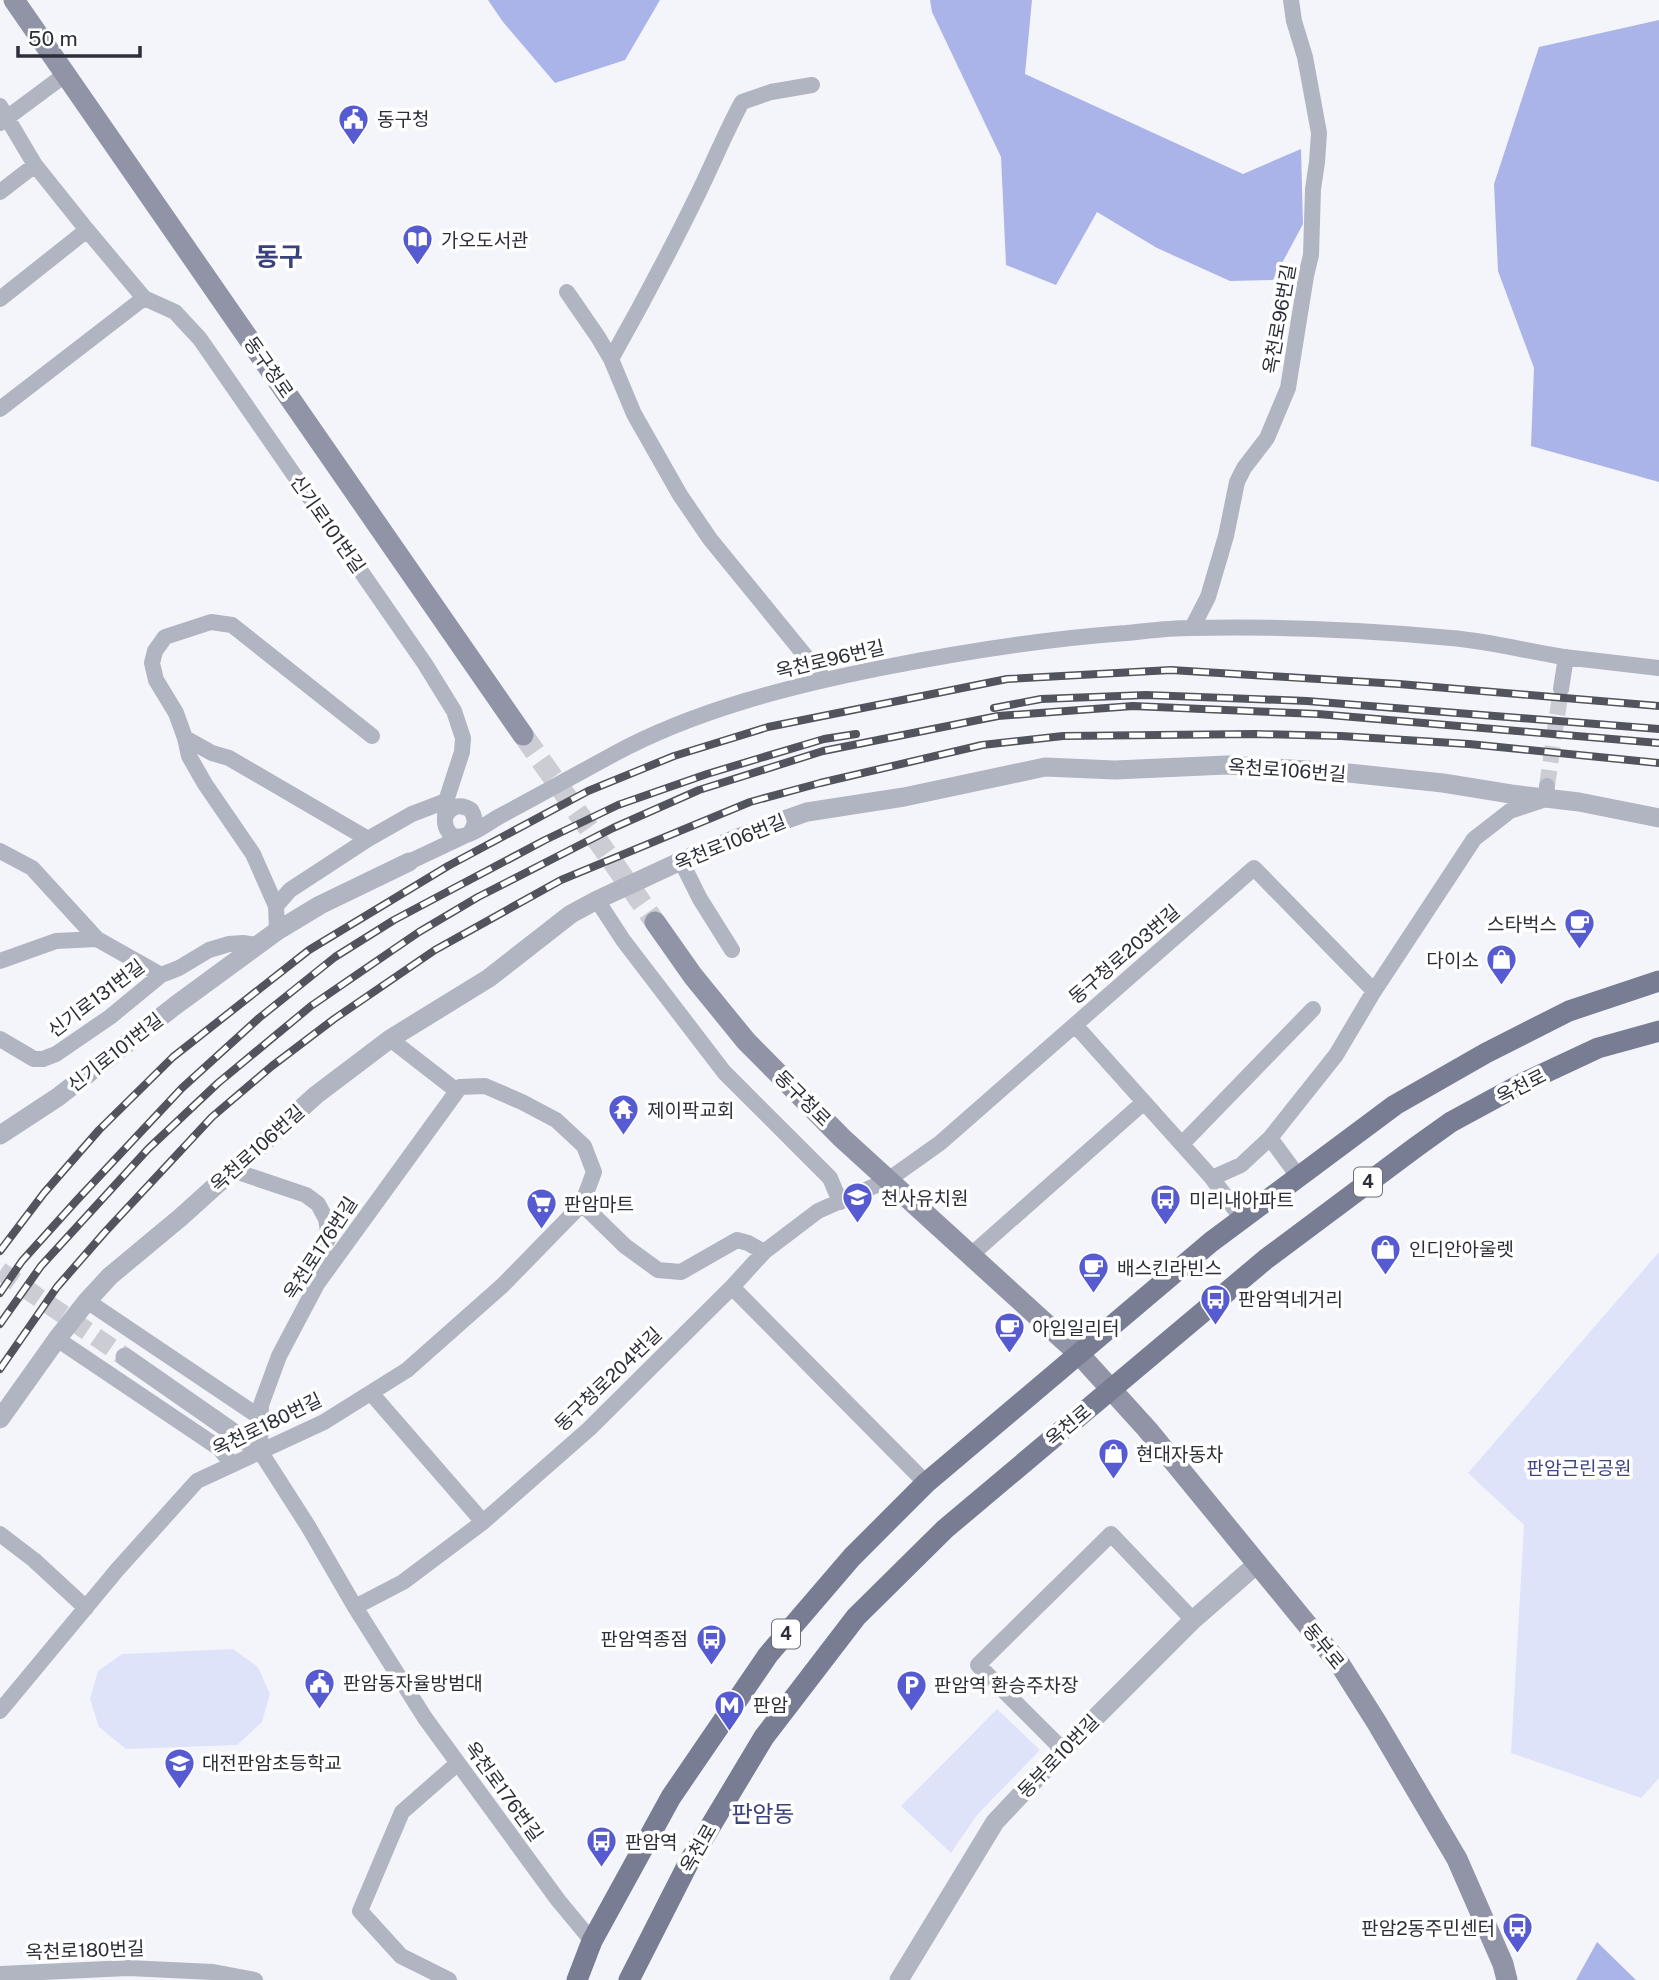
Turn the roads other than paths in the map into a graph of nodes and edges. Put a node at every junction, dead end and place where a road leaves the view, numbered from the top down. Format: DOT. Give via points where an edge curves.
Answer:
graph roads {
  1 [pos="14,0"];
  2 [pos="1291,0"];
  3 [pos="66,74"];
  4 [pos="812,85"];
  5 [pos="2,116"];
  6 [pos="35,165"];
  7 [pos="0,192"];
  8 [pos="87,230"];
  9 [pos="567,292"];
  10 [pos="144,298"];
  11 [pos="0,299"];
  12 [pos="611,359"];
  13 [pos="0,409"];
  14 [pos="1192,628"];
  15 [pos="1566,657"];
  16 [pos="1659,668"];
  17 [pos="825,680"];
  18 [pos="1561,689"];
  19 [pos="523,735"];
  20 [pos="372,736"];
  21 [pos="185,738"];
  22 [pos="454,778"];
  23 [pos="1547,792"];
  24 [pos="468,809"];
  25 [pos="445,814"];
  26 [pos="502,815"];
  27 [pos="1659,818"];
  28 [pos="467,835"];
  29 [pos="368,839"];
  30 [pos="0,851"];
  31 [pos="681,861"];
  32 [pos="410,862"];
  33 [pos="597,900"];
  34 [pos="276,906"];
  35 [pos="655,922"];
  36 [pos="277,931"];
  37 [pos="97,939"];
  38 [pos="258,945"];
  39 [pos="732,950"];
  40 [pos="0,961"];
  41 [pos="161,975"];
  42 [pos="1659,981"];
  43 [pos="1374,991"];
  44 [pos="1313,1009"];
  45 [pos="1075,1025"];
  46 [pos="1659,1031"];
  47 [pos="390,1039"];
  48 [pos="0,1040"];
  49 [pos="457,1091"];
  50 [pos="1144,1102"];
  51 [pos="0,1135"];
  52 [pos="1270,1138"];
  53 [pos="1182,1144"];
  54 [pos="232,1170"];
  55 [pos="1298,1176"];
  56 [pos="1212,1178"];
  57 [pos="888,1180"];
  58 [pos="840,1202"];
  59 [pos="582,1204"];
  60 [pos="1242,1219"];
  61 [pos="764,1252"];
  62 [pos="971,1255"];
  63 [pos="317,1284"];
  64 [pos="732,1287"];
  65 [pos="87,1301"];
  66 [pos="57,1339"];
  67 [pos="1079,1354"];
  68 [pos="125,1357"];
  69 [pos="1111,1389"];
  70 [pos="370,1393"];
  71 [pos="261,1418"];
  72 [pos="0,1419"];
  73 [pos="260,1451"];
  74 [pos="232,1464"];
  75 [pos="926,1483"];
  76 [pos="483,1522"];
  77 [pos="0,1534"];
  78 [pos="1257,1563"];
  79 [pos="355,1607"];
  80 [pos="86,1608"];
  81 [pos="1193,1620"];
  82 [pos="0,1711"];
  83 [pos="1063,1750"];
  84 [pos="458,1763"];
  85 [pos="592,1941"];
  86 [pos="0,1974"];
  87 [pos="255,1980"];
  88 [pos="449,1980"];
  89 [pos="577,1980"];
  90 [pos="629,1980"];
  91 [pos="899,1980"];
  92 [pos="1507,1980"];
  1 -- 3 [label="main road, 동구청로"];
  2 -- 14 [label="street, 옥천로96번길" via="1318,133 1311,256 1288,388 1267,439 1237,482 1208,597"];
  3 -- 5 [label="street"];
  3 -- 19 [label="main road, 동구청로"];
  4 -- 12 [label="street" via="742,102"];
  5 -- 6 [label="street, 신기로101번길"];
  6 -- 7 [label="street"];
  6 -- 8 [label="street, 신기로101번길"];
  8 -- 10 [label="street, 신기로101번길"];
  8 -- 11 [label="street"];
  9 -- 12 [label="street"];
  10 -- 13 [label="street"];
  10 -- 22 [label="street, 신기로101번길" via="175,312 200,339 425,664 454,710 463,738"];
  12 -- 17 [label="street" via="634,414 680,495 710,539"];
  14 -- 15 [label="street, 옥천로96번길" via="1455,638"];
  14 -- 17 [label="street, 옥천로96번길" via="1041,640"];
  15 -- 16 [label="street, 옥천로96번길"];
  15 -- 18 [label="street"];
  17 -- 26 [label="street, 옥천로96번길" via="686,722 626,748"];
  20 -- 21 [label="street" via="232,625 211,622 165,637 152,663"];
  21 -- 29 [label="street" via="229,758"];
  21 -- 34 [label="street" via="189,756 253,854"];
  22 -- 24 [label="street" via="460,801"];
  22 -- 25 [label="street, 신기로101번길"];
  23 -- 27 [label="street, 옥천로106번길"];
  23 -- 31 [label="street, 옥천로106번길" via="1239,766 1045,767 807,812"];
  23 -- 43 [label="street" via="1510,811 1474,839"];
  24 -- 25 [label="street" via="459,806"];
  24 -- 26 [label="street"];
  24 -- 28 [label="street" via="475,822"];
  25 -- 28 [label="street" via="451,834"];
  25 -- 29 [label="street" via="412,814"];
  25 -- 32 [label="street" via="435,840"];
  26 -- 28 [label="street, 옥천로96번길"];
  28 -- 32 [label="street, 옥천로96번길"];
  29 -- 34 [label="street" via="290,890"];
  30 -- 37 [label="street" via="32,869"];
  31 -- 33 [label="street, 옥천로106번길"];
  31 -- 39 [label="street"];
  32 -- 36 [label="street, 신기로101번길"];
  33 -- 47 [label="street, 옥천로106번길" via="571,914 489,978"];
  33 -- 58 [label="street" via="724,1072 830,1178"];
  34 -- 36 [label="street"];
  35 -- 57 [label="main road, 동구청로" via="746,1041"];
  36 -- 38 [label="street, 신기로101번길"];
  37 -- 40 [label="street" via="56,941"];
  37 -- 41 [label="street"];
  38 -- 41 [label="street, 신기로131번길" via="229,944 209,950"];
  38 -- 51 [label="street, 신기로101번길" via="66,1091"];
  41 -- 48 [label="street, 신기로131번길" via="56,1054 34,1059"];
  42 -- 55 [label="main road, 4" via="1569,1011 1486,1053 1395,1105"];
  43 -- 45 [label="street, 동구청로203번길" via="1254,868"];
  43 -- 52 [label="street" via="1336,1055"];
  44 -- 53 [label="street"];
  45 -- 50 [label="street"];
  45 -- 57 [label="street, 동구청로203번길" via="940,1143"];
  46 -- 69 [label="main road, 옥천로 / 4" via="1598,1048 1451,1122 1266,1259"];
  47 -- 49 [label="street"];
  47 -- 54 [label="street, 옥천로106번길" via="316,1095"];
  49 -- 59 [label="street" via="485,1086 556,1120 584,1146 594,1172"];
  49 -- 63 [label="street, 옥천로176번길"];
  50 -- 53 [label="street"];
  50 -- 62 [label="street"];
  52 -- 55 [label="street"];
  52 -- 56 [label="street" via="1241,1165"];
  53 -- 56 [label="street"];
  54 -- 63 [label="street" via="306,1195 318,1204 329,1237 313,1269"];
  54 -- 65 [label="street, 옥천로106번길"];
  55 -- 60 [label="main road, 4"];
  56 -- 60 [label="street"];
  57 -- 58 [label="street, 동구청로204번길"];
  57 -- 62 [label="main road, 동구청로"];
  58 -- 61 [label="street, 동구청로204번길" via="818,1211"];
  59 -- 61 [label="street" via="625,1246 658,1270 681,1272 737,1240"];
  59 -- 70 [label="street, 옥천로180번길" via="503,1285 407,1370"];
  60 -- 67 [label="main road, 4"];
  61 -- 64 [label="street, 동구청로204번길"];
  62 -- 67 [label="main road, 동구청로"];
  63 -- 71 [label="street, 옥천로176번길" via="279,1356 261,1405"];
  64 -- 75 [label="street"];
  64 -- 76 [label="street, 동구청로204번길" via="589,1429"];
  65 -- 66 [label="street, 옥천로106번길"];
  65 -- 71 [label="street"];
  66 -- 72 [label="street, 옥천로106번길"];
  66 -- 74 [label="street" via="219,1448"];
  67 -- 69 [label="main road, 동부로"];
  67 -- 75 [label="main road, 4"];
  68 -- 73 [label="street"];
  69 -- 78 [label="main road, 동부로"];
  69 -- 90 [label="main road, 옥천로 / 4" via="945,1529 856,1617 764,1737 689,1862"];
  70 -- 73 [label="street, 옥천로180번길" via="324,1422"];
  70 -- 76 [label="street"];
  71 -- 73 [label="street, 옥천로176번길"];
  73 -- 74 [label="street, 옥천로180번길"];
  73 -- 79 [label="street, 옥천로176번길"];
  74 -- 80 [label="street, 옥천로180번길" via="197,1481"];
  75 -- 85 [label="main road, 4" via="852,1558 768,1655 671,1797"];
  76 -- 79 [label="street, 동구청로204번길" via="403,1582"];
  77 -- 80 [label="street"];
  78 -- 81 [label="street, 동부로10번길"];
  78 -- 92 [label="main road, 동부로" via="1341,1666 1377,1723 1457,1859"];
  79 -- 84 [label="street, 옥천로176번길"];
  80 -- 82 [label="street, 옥천로180번길"];
  81 -- 83 [label="street, 동부로10번길"];
  81 -- 83 [label="street" via="1111,1534 978,1665"];
  83 -- 91 [label="street, 동부로10번길" via="995,1822"];
  84 -- 85 [label="street, 옥천로176번길"];
  84 -- 88 [label="street" via="402,1812 360,1911 401,1956"];
  85 -- 89 [label="main road, 4"];
  86 -- 87 [label="street, 옥천로180번길" via="128,1968 213,1972"];
}
